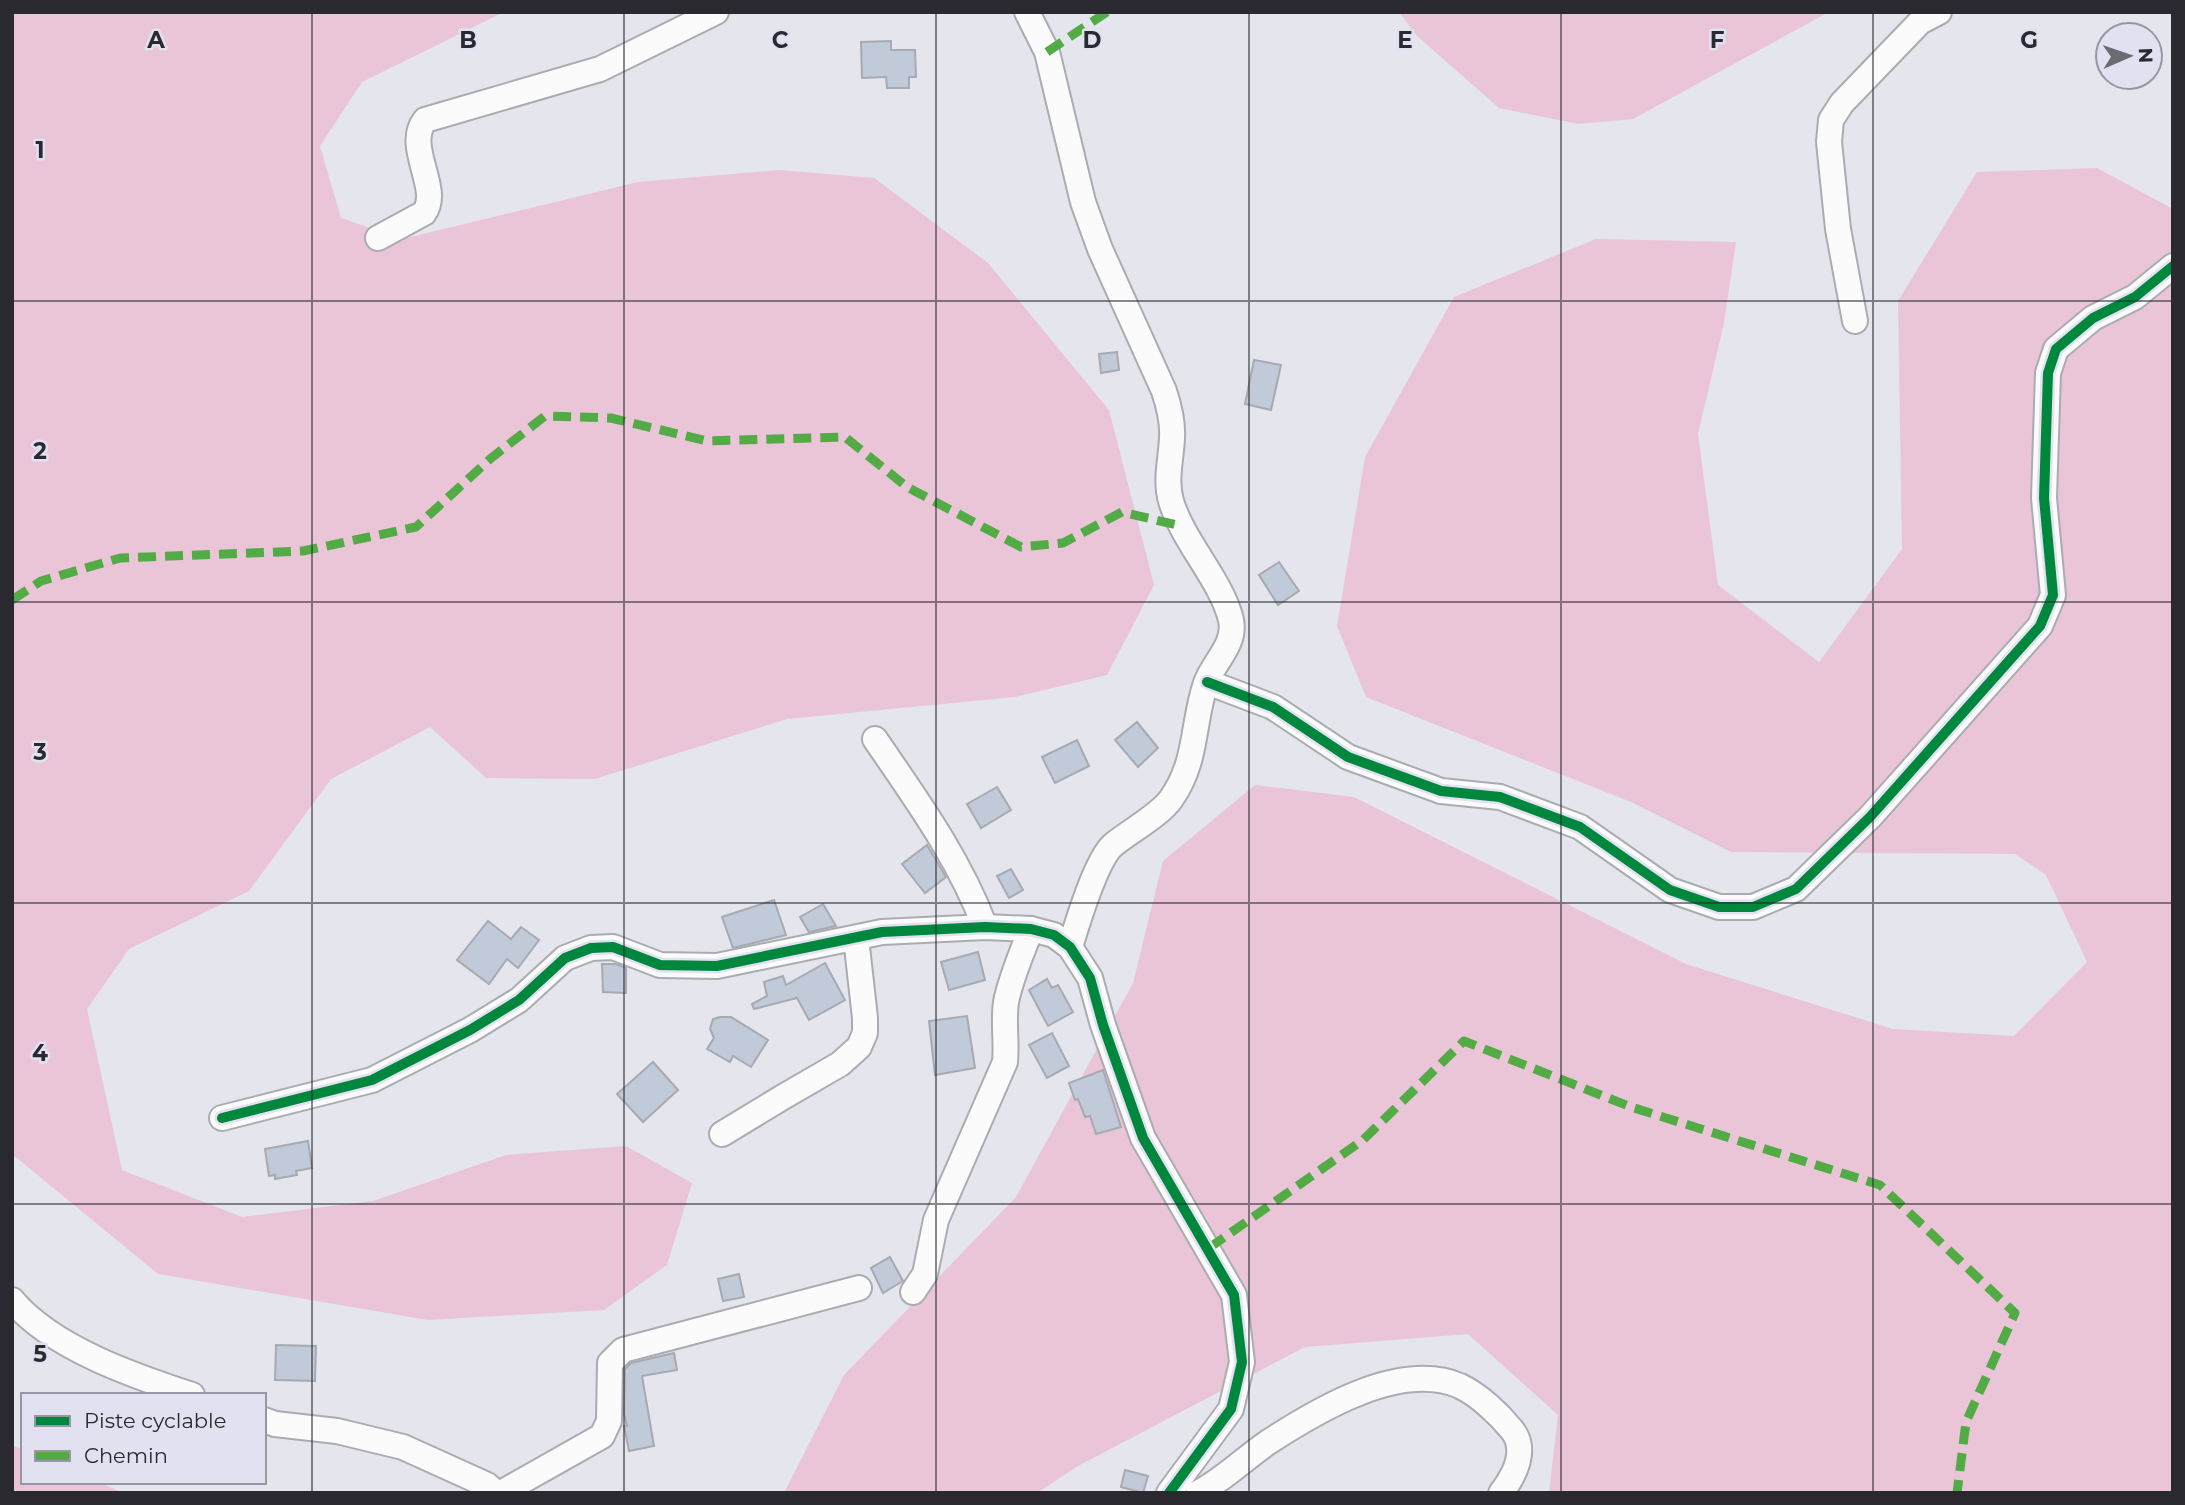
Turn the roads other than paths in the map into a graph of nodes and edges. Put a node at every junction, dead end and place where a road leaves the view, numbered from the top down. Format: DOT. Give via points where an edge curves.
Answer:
graph roads {
  1 [pos="716,12"];
  2 [pos="1027,12"];
  3 [pos="1939,12"];
  4 [pos="379,238"];
  5 [pos="2173,266"];
  6 [pos="1856,321"];
  7 [pos="1206,682"];
  8 [pos="875,739"];
  9 [pos="985,927"];
  10 [pos="1031,929"];
  11 [pos="856,938"];
  12 [pos="1070,947"];
  13 [pos="222,1118"];
  14 [pos="722,1135"];
  15 [pos="859,1288"];
  16 [pos="913,1292"];
  17 [pos="12,1300"];
  18 [pos="187,1393"];
  19 [pos="266,1421"];
  20 [pos="496,1493"];
  21 [pos="502,1493"];
  22 [pos="1169,1493"];
  23 [pos="1198,1493"];
  24 [pos="1501,1493"];
  1 -- 4 [label="street" via="600,69 425,120 418,143 427,208"];
  2 -- 7 [label="street" via="1047,52 1083,202 1171,414 1171,500 1231,623 1229,643"];
  3 -- 6 [label="street" via="1920,22 1831,120 1838,229"];
  5 -- 7 [label="street" via="2135,298 2093,317 2056,349 2048,373 2044,498 2053,595 2040,626 1870,817 1796,889 1753,907 1718,907 1670,890 1580,827 1500,797 1440,791 1348,757 1273,707"];
  7 -- 12 [label="street" via="1190,763 1170,801 1110,848 1082,905"];
  8 -- 9 [label="street" via="955,861"];
  9 -- 10 [label="street"];
  9 -- 11 [label="street" via="882,932"];
  10 -- 12 [label="street" via="1054,935"];
  10 -- 16 [label="street" via="1006,1004 1005,1062 936,1220 925,1274"];
  11 -- 13 [label="street" via="717,966 660,965 613,947 591,948 565,958 519,1000 470,1030 372,1080"];
  11 -- 14 [label="street" via="865,1018 859,1047 840,1064"];
  12 -- 22 [label="street" via="1090,978 1143,1138 1234,1295 1242,1362 1231,1409"];
  15 -- 21 [label="street" via="623,1350 610,1363 609,1421 602,1436"];
  17 -- 18 [label="street" via="45,1330 107,1364"];
  19 -- 20 [label="street" via="404,1447"];
  23 -- 24 [label="street" via="1313,1415 1373,1388 1408,1380 1459,1385 1480,1398 1514,1432 1519,1460"];
}
